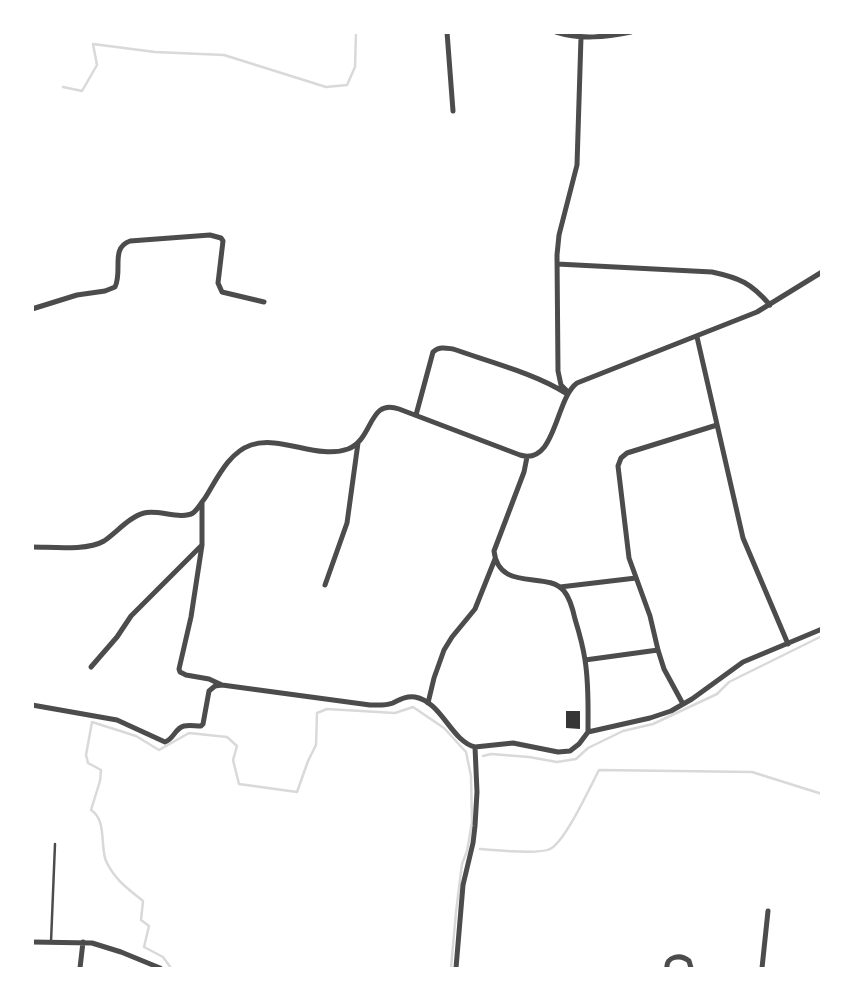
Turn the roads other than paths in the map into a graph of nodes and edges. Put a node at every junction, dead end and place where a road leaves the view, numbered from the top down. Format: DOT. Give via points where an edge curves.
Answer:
graph roads {
  1 [pos="447,32"];
  2 [pos="556,32"];
  3 [pos="631,32"];
  4 [pos="581,37"];
  5 [pos="453,111"];
  6 [pos="558,264"];
  7 [pos="822,272"];
  8 [pos="264,302"];
  9 [pos="770,305"];
  10 [pos="32,309"];
  11 [pos="697,337"];
  12 [pos="567,393"];
  13 [pos="416,415"];
  14 [pos="717,425"];
  15 [pos="358,444"];
  16 [pos="527,457"];
  17 [pos="202,501"];
  18 [pos="202,545"];
  19 [pos="32,548"];
  20 [pos="495,559"];
  21 [pos="636,578"];
  22 [pos="325,585"];
  23 [pos="560,587"];
  24 [pos="822,629"];
  25 [pos="788,644"];
  26 [pos="658,650"];
  27 [pos="585,660"];
  28 [pos="91,667"];
  29 [pos="222,685"];
  30 [pos="428,703"];
  31 [pos="683,704"];
  32 [pos="32,705"];
  33 [pos="588,732"];
  34 [pos="475,747"];
  35 [pos="55,844"];
  36 [pos="768,911"];
  37 [pos="32,942"];
  38 [pos="52,942"];
  39 [pos="83,942"];
  40 [pos="80,968"];
  41 [pos="160,968"];
  42 [pos="456,968"];
  43 [pos="667,968"];
  44 [pos="691,968"];
  45 [pos="762,968"];
  1 -- 5 [label="street"];
  2 -- 4 [label="street"];
  3 -- 4 [label="street"];
  4 -- 6 [label="street" via="577,165 560,235"];
  6 -- 9 [label="street" via="712,272 743,281 757,290"];
  6 -- 12 [label="street" via="558,371"];
  7 -- 9 [label="street"];
  8 -- 10 [label="street" via="222,292 218,283 223,241 210,235 125,243 118,257 115,287"];
  9 -- 11 [label="street"];
  11 -- 12 [label="street" via="577,383"];
  11 -- 14 [label="street"];
  12 -- 13 [label="street" via="508,368 453,349 438,348 433,352"];
  12 -- 16 [label="street" via="549,441"];
  13 -- 15 [label="street" via="394,407 381,409"];
  13 -- 16 [label="street"];
  14 -- 21 [label="street" via="627,453 619,460 629,558"];
  14 -- 25 [label="street" via="743,538"];
  15 -- 17 [label="street" via="340,451 262,442 246,447 231,458"];
  15 -- 22 [label="street" via="347,523"];
  16 -- 20 [label="street" via="494,551"];
  17 -- 18 [label="street"];
  17 -- 19 [label="street" via="188,514 142,513 96,544"];
  18 -- 28 [label="street" via="131,616 118,637"];
  18 -- 29 [label="street" via="179,669 186,675"];
  20 -- 23 [label="street" via="506,573"];
  20 -- 30 [label="street" via="475,609 444,650"];
  21 -- 23 [label="street"];
  21 -- 26 [label="street"];
  23 -- 27 [label="street" via="573,611"];
  24 -- 25 [label="street"];
  25 -- 31 [label="street" via="743,662"];
  26 -- 27 [label="street"];
  26 -- 31 [label="street" via="664,669"];
  27 -- 33 [label="street"];
  29 -- 30 [label="street" via="370,705 382,706 408,697"];
  29 -- 32 [label="street" via="209,691 201,726 181,727 165,742 117,720"];
  30 -- 34 [label="street" via="461,739"];
  31 -- 33 [label="street" via="650,718"];
  33 -- 34 [label="street" via="570,751 536,749 513,743"];
  34 -- 42 [label="street" via="475,826 463,885"];
  35 -- 38 [label="lane"];
  36 -- 45 [label="street"];
  37 -- 38 [label="street"];
  38 -- 39 [label="street"];
  39 -- 40 [label="street"];
  39 -- 41 [label="street" via="121,952"];
  43 -- 44 [label="street" via="669,960 682,957 689,961"];
}
